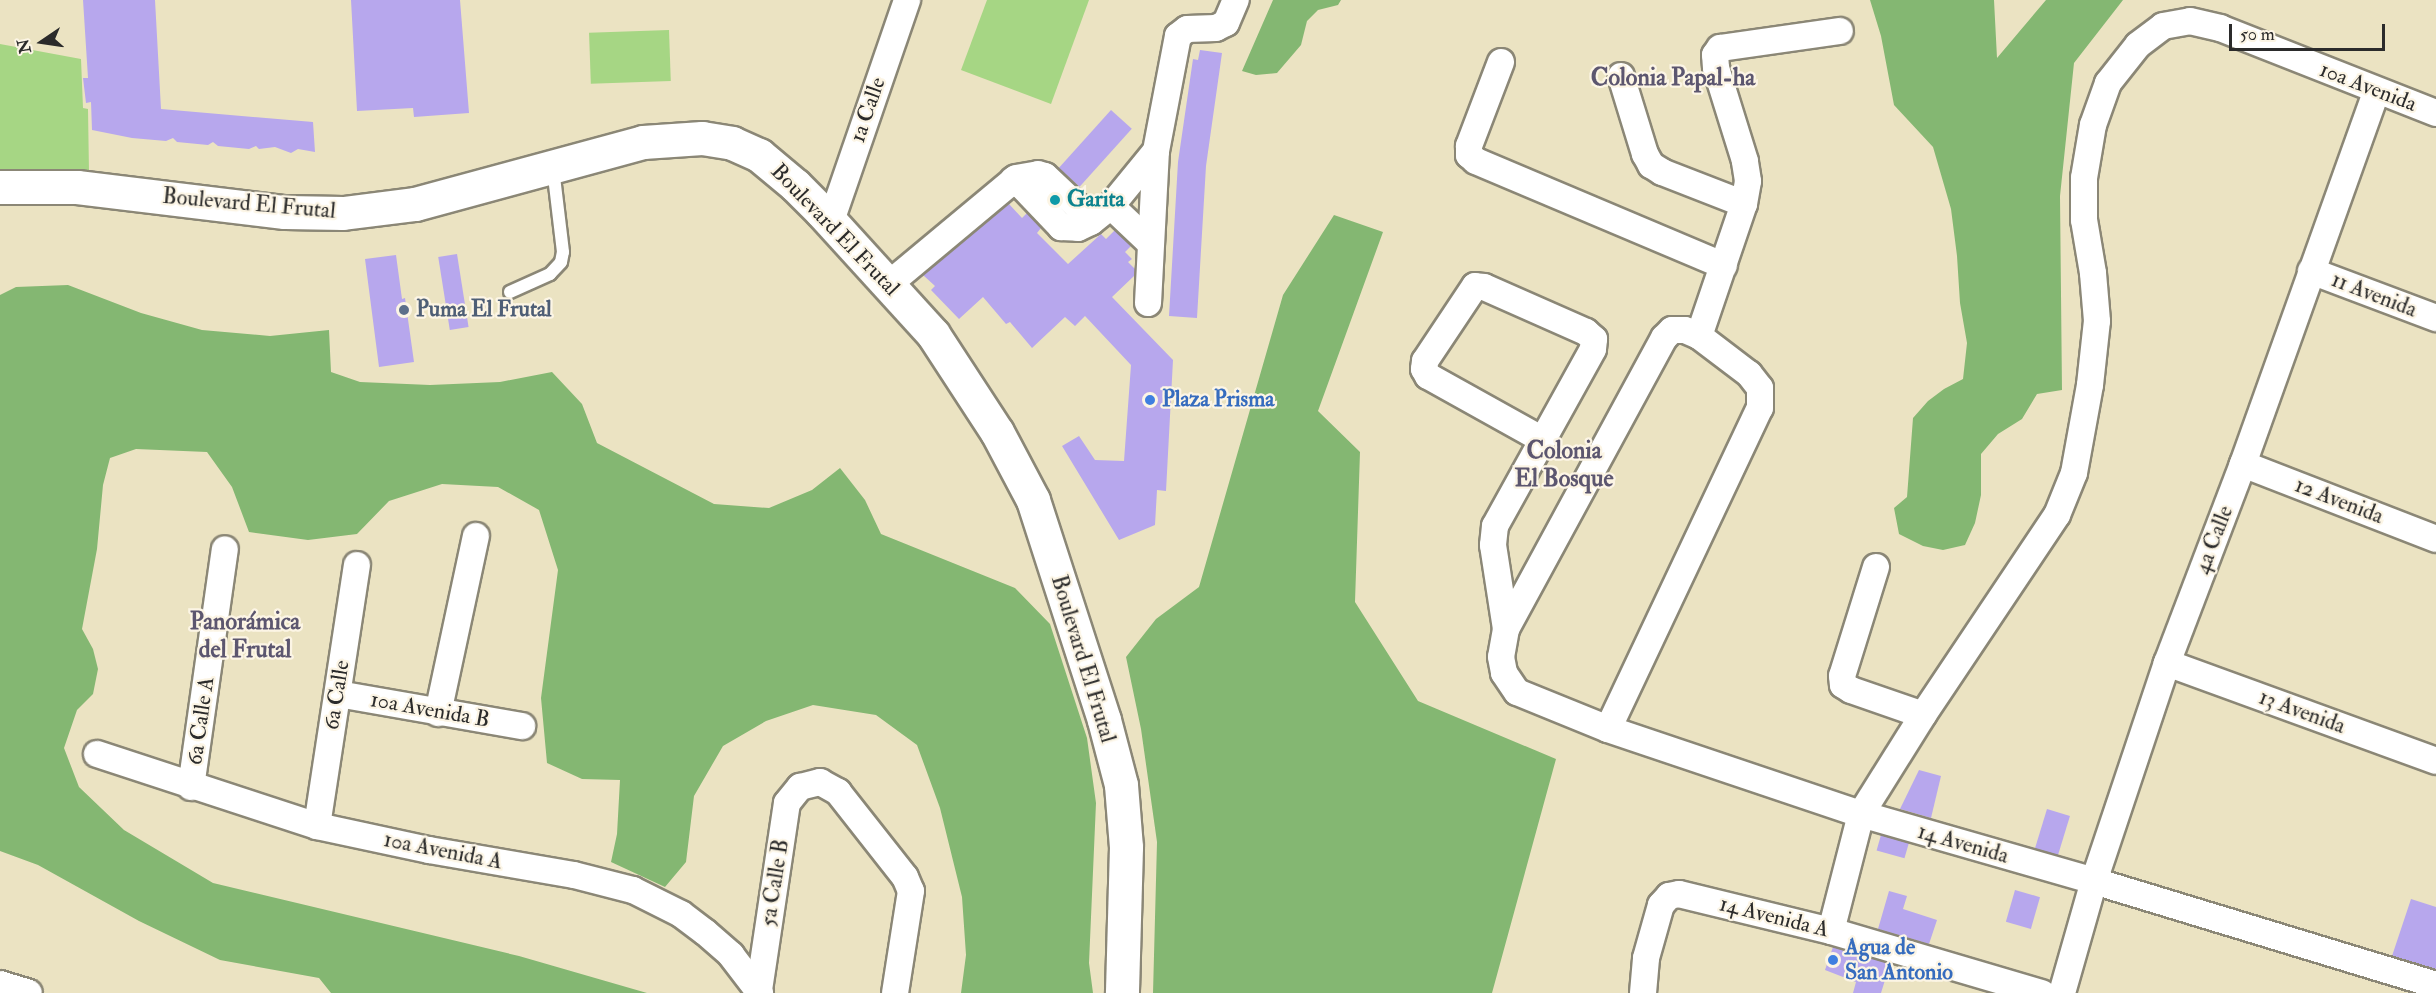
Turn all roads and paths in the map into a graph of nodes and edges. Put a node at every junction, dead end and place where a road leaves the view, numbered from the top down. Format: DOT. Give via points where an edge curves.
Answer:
graph roads {
  1 [pos="907,0"];
  2 [pos="1236,0"];
  3 [pos="1840,31"];
  4 [pos="1501,62"];
  5 [pos="1621,75"];
  6 [pos="2376,92"];
  7 [pos="2436,113"];
  8 [pos="1156,151"];
  9 [pos="552,167"];
  10 [pos="0,187"];
  11 [pos="1744,204"];
  12 [pos="1105,210"];
  13 [pos="831,221"];
  14 [pos="1149,242"];
  15 [pos="1724,266"];
  16 [pos="2311,271"];
  17 [pos="889,284"];
  18 [pos="510,292"];
  19 [pos="1148,303"];
  20 [pos="2436,318"];
  21 [pos="1699,336"];
  22 [pos="1541,439"];
  23 [pos="2242,464"];
  24 [pos="476,536"];
  25 [pos="2436,538"];
  26 [pos="225,549"];
  27 [pos="357,565"];
  28 [pos="1876,567"];
  29 [pos="1506,629"];
  30 [pos="2167,663"];
  31 [pos="338,694"];
  32 [pos="438,713"];
  33 [pos="1923,716"];
  34 [pos="522,726"];
  35 [pos="1608,729"];
  36 [pos="97,754"];
  37 [pos="2436,760"];
  38 [pos="191,787"];
  39 [pos="1861,814"];
  40 [pos="317,826"];
  41 [pos="2094,882"];
  42 [pos="1831,931"];
  43 [pos="0,984"];
  44 [pos="2436,986"];
  45 [pos="760,992"];
  46 [pos="29,993"];
  47 [pos="896,993"];
  48 [pos="1122,993"];
  49 [pos="1643,993"];
  50 [pos="2042,993"];
  51 [pos="2062,993"];
  1 -- 13 [label="street, 1a Calle"];
  2 -- 8 [label="street" via="1226,23 1216,28 1188,29 1178,36"];
  3 -- 11 [label="street" via="1720,48 1715,55 1745,161 1748,181"];
  4 -- 15 [label="street" via="1469,154"];
  5 -- 11 [label="street" via="1651,165"];
  6 -- 7 [label="street, 10a Avenida"];
  6 -- 16 [label="street, 4a Calle"];
  6 -- 33 [label="street, 10a Avenida" via="2220,28 2190,21 2163,27 2138,45 2108,83 2093,125 2084,178 2084,220 2097,321 2074,473 2057,515"];
  8 -- 12 [label="street"];
  8 -- 14 [label="street"];
  9 -- 10 [label="main road, Boulevard El Frutal" via="415,204 343,213 285,212 77,187"];
  9 -- 13 [label="main road, Boulevard El Frutal" via="643,142 683,137 717,140 759,155"];
  9 -- 18 [label="lane" via="561,262 550,274"];
  11 -- 15 [label="street"];
  12 -- 14 [label="street"];
  12 -- 17 [label="street" via="1078,228 1061,227 1013,180"];
  13 -- 17 [label="main road, Boulevard El Frutal"];
  14 -- 19 [label="street"];
  15 -- 21 [label="street"];
  16 -- 20 [label="street, 11 Avenida"];
  16 -- 23 [label="street, 4a Calle"];
  17 -- 48 [label="main road, Boulevard El Frutal" via="933,334 964,378 1018,468 1036,510 1121,785 1126,847"];
  21 -- 29 [label="street" via="1672,330 1664,338"];
  21 -- 35 [label="street" via="1749,374 1760,388 1760,408"];
  22 -- 22 [label="street" via="1593,349 1594,339 1586,332 1475,286 1425,360 1424,369 1428,376"];
  22 -- 29 [label="street" via="1495,526 1493,546"];
  23 -- 25 [label="street, 12 Avenida"];
  23 -- 30 [label="street, 4a Calle"];
  24 -- 32 [label="street"];
  26 -- 38 [label="street, 6a Calle A"];
  27 -- 31 [label="street, 6a Calle"];
  28 -- 33 [label="street" via="1842,676 1843,685"];
  29 -- 35 [label="street, 14 Avenida" via="1500,657 1504,674 1517,692"];
  30 -- 37 [label="street, 13 Avenida"];
  30 -- 41 [label="street, 4a Calle"];
  31 -- 32 [label="street, 10a Avenida B"];
  31 -- 40 [label="street, 6a Calle"];
  32 -- 34 [label="street, 10a Avenida B"];
  33 -- 39 [label="street"];
  35 -- 39 [label="street, 14 Avenida"];
  36 -- 38 [label="street, 10a Avenida A"];
  38 -- 40 [label="street, 10a Avenida A"];
  39 -- 41 [label="street, 14 Avenida"];
  39 -- 42 [label="street"];
  40 -- 45 [label="street, 10a Avenida A" via="633,890 666,905 705,932 731,955"];
  41 -- 44 [label="street, 14 Avenida"];
  41 -- 51 [label="street, 4a Calle"];
  42 -- 49 [label="street, 14 Avenida A" via="1679,894 1669,896 1661,905 1646,958"];
  42 -- 50 [label="street, 14 Avenida A"];
  43 -- 46 [label="street"];
  45 -- 47 [label="street, 5a Calle B" via="788,803 794,791 806,783 826,783 838,792 905,877 911,891"];
}
